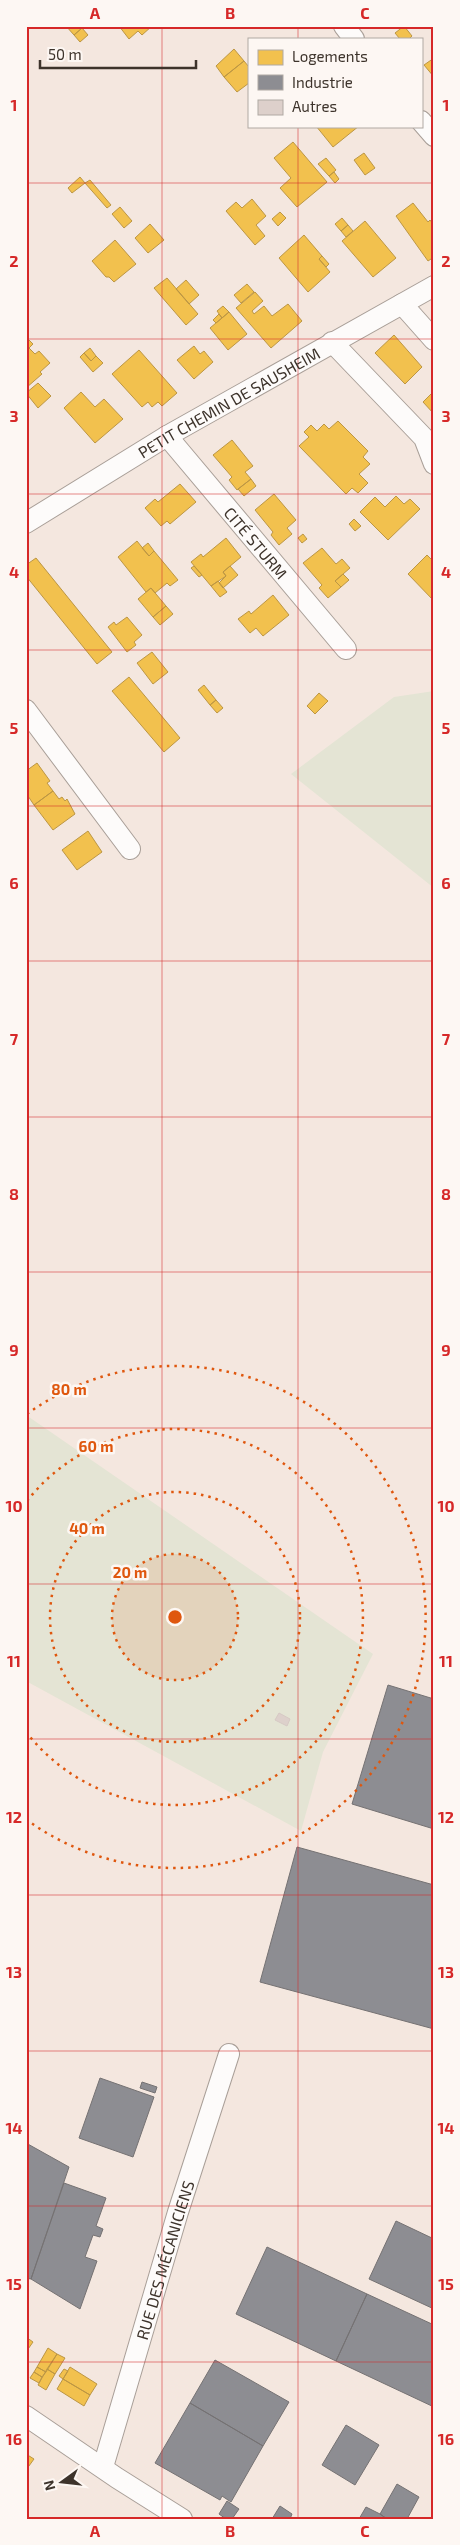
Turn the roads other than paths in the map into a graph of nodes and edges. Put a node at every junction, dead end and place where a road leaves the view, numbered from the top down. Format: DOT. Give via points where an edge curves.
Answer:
graph roads {
  1 [pos="344,26"];
  2 [pos="353,38"];
  3 [pos="422,122"];
  4 [pos="434,136"];
  5 [pos="434,286"];
  6 [pos="402,304"];
  7 [pos="434,340"];
  8 [pos="332,342"];
  9 [pos="167,436"];
  10 [pos="434,464"];
  11 [pos="26,524"];
  12 [pos="346,649"];
  13 [pos="26,710"];
  14 [pos="130,849"];
  15 [pos="228,2054"];
  16 [pos="26,2416"];
  17 [pos="103,2467"];
  18 [pos="182,2519"];
  1 -- 2 [label="street"];
  3 -- 4 [label="street"];
  5 -- 6 [label="street, PETIT CHEMIN DE SAUSHEIM"];
  6 -- 7 [label="street"];
  6 -- 8 [label="street, PETIT CHEMIN DE SAUSHEIM"];
  8 -- 9 [label="street, PETIT CHEMIN DE SAUSHEIM"];
  8 -- 10 [label="street" via="424,438"];
  9 -- 11 [label="street, PETIT CHEMIN DE SAUSHEIM"];
  9 -- 12 [label="street, CITÉ STURM"];
  13 -- 14 [label="street"];
  15 -- 17 [label="street, RUE DES MÉCANICIENS"];
  16 -- 17 [label="street"];
  17 -- 18 [label="street"];
}
